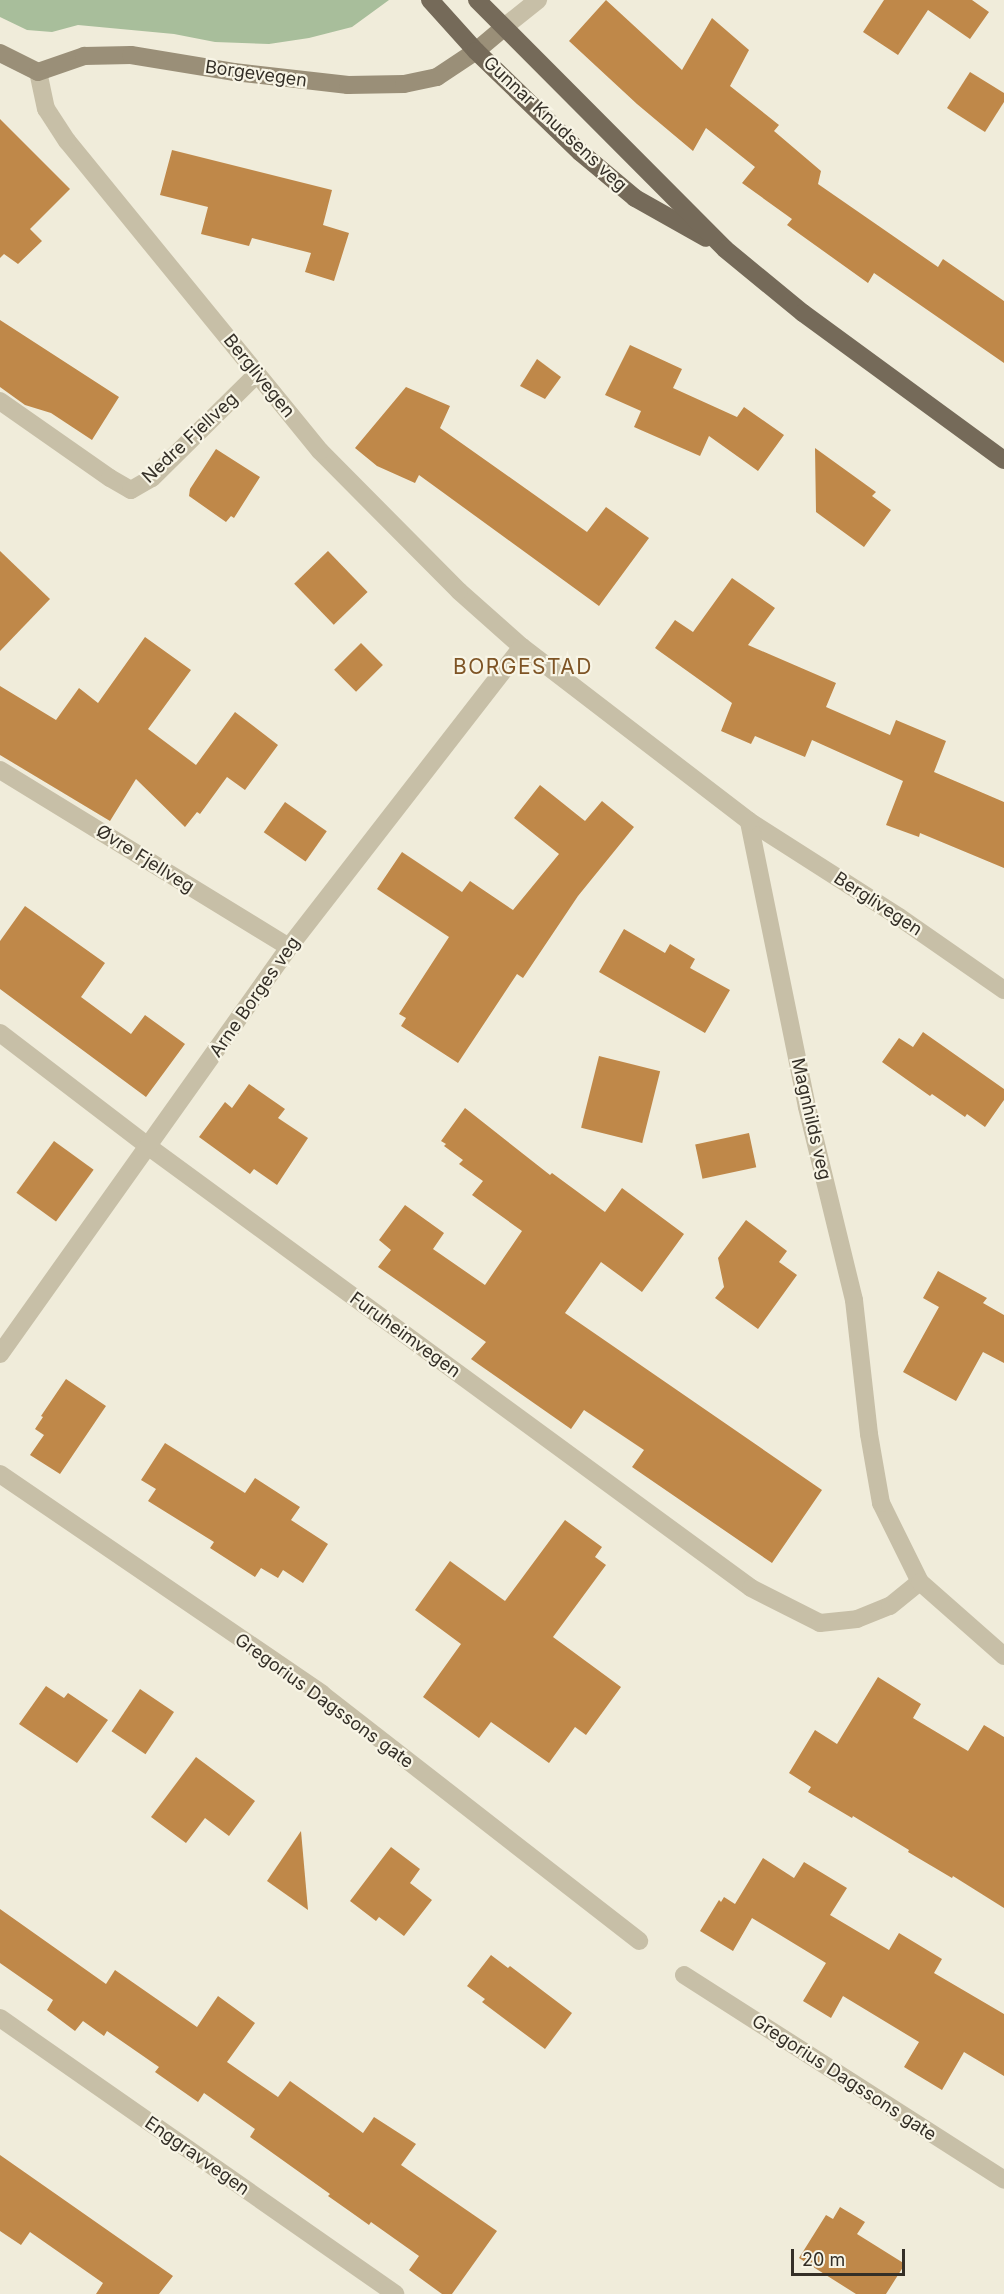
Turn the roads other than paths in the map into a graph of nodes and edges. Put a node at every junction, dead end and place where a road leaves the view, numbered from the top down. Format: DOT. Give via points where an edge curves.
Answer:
graph roads {
  1 [pos="430,0"];
  2 [pos="477,0"];
  3 [pos="538,0"];
  4 [pos="503,28"];
  5 [pos="476,51"];
  6 [pos="0,53"];
  7 [pos="38,72"];
  8 [pos="726,249"];
  9 [pos="257,374"];
  10 [pos="0,401"];
  11 [pos="1004,460"];
  12 [pos="522,647"];
  13 [pos="0,770"];
  14 [pos="749,821"];
  15 [pos="289,947"];
  16 [pos="1004,990"];
  17 [pos="0,1033"];
  18 [pos="149,1147"];
  19 [pos="0,1354"];
  20 [pos="0,1474"];
  21 [pos="920,1582"];
  22 [pos="1004,1656"];
  23 [pos="639,1941"];
  24 [pos="684,1975"];
  25 [pos="0,2018"];
  26 [pos="1004,2180"];
  27 [pos="395,2294"];
  1 -- 5 [label="main road, Gunnar Knudsens veg"];
  2 -- 4 [label="main road, Gunnar Knudsens veg"];
  3 -- 4 [label="street"];
  4 -- 5 [label="street, Borgevegen"];
  4 -- 8 [label="main road, Gunnar Knudsens veg"];
  5 -- 7 [label="street, Borgevegen" via="437,77 404,84 348,86 131,55 84,56"];
  5 -- 8 [label="main road, Gunnar Knudsens veg" via="580,152 635,198"];
  6 -- 7 [label="street"];
  7 -- 9 [label="street, Berglivegen" via="46,109 67,141"];
  8 -- 11 [label="main road, Gunnar Knudsens veg" via="803,313"];
  9 -- 10 [label="street, Nedre Fjellveg" via="152,478 131,490"];
  9 -- 12 [label="street, Berglivegen" via="320,451 459,591"];
  12 -- 14 [label="street"];
  12 -- 15 [label="street, Arne Borges veg"];
  13 -- 15 [label="street, Øvre Fjellveg"];
  14 -- 16 [label="street, Berglivegen"];
  14 -- 21 [label="street, Magnhilds veg" via="807,1107 854,1300 881,1503"];
  15 -- 18 [label="street, Arne Borges veg"];
  17 -- 18 [label="street, Furuheimvegen"];
  18 -- 19 [label="street, Arne Borges veg"];
  18 -- 21 [label="street, Furuheimvegen" via="751,1588 820,1623 857,1620 890,1606"];
  20 -- 23 [label="street, Gregorius Dagssons gate" via="322,1694"];
  21 -- 22 [label="street"];
  24 -- 26 [label="street, Gregorius Dagssons gate"];
  25 -- 27 [label="street, Enggravvegen"];
}
